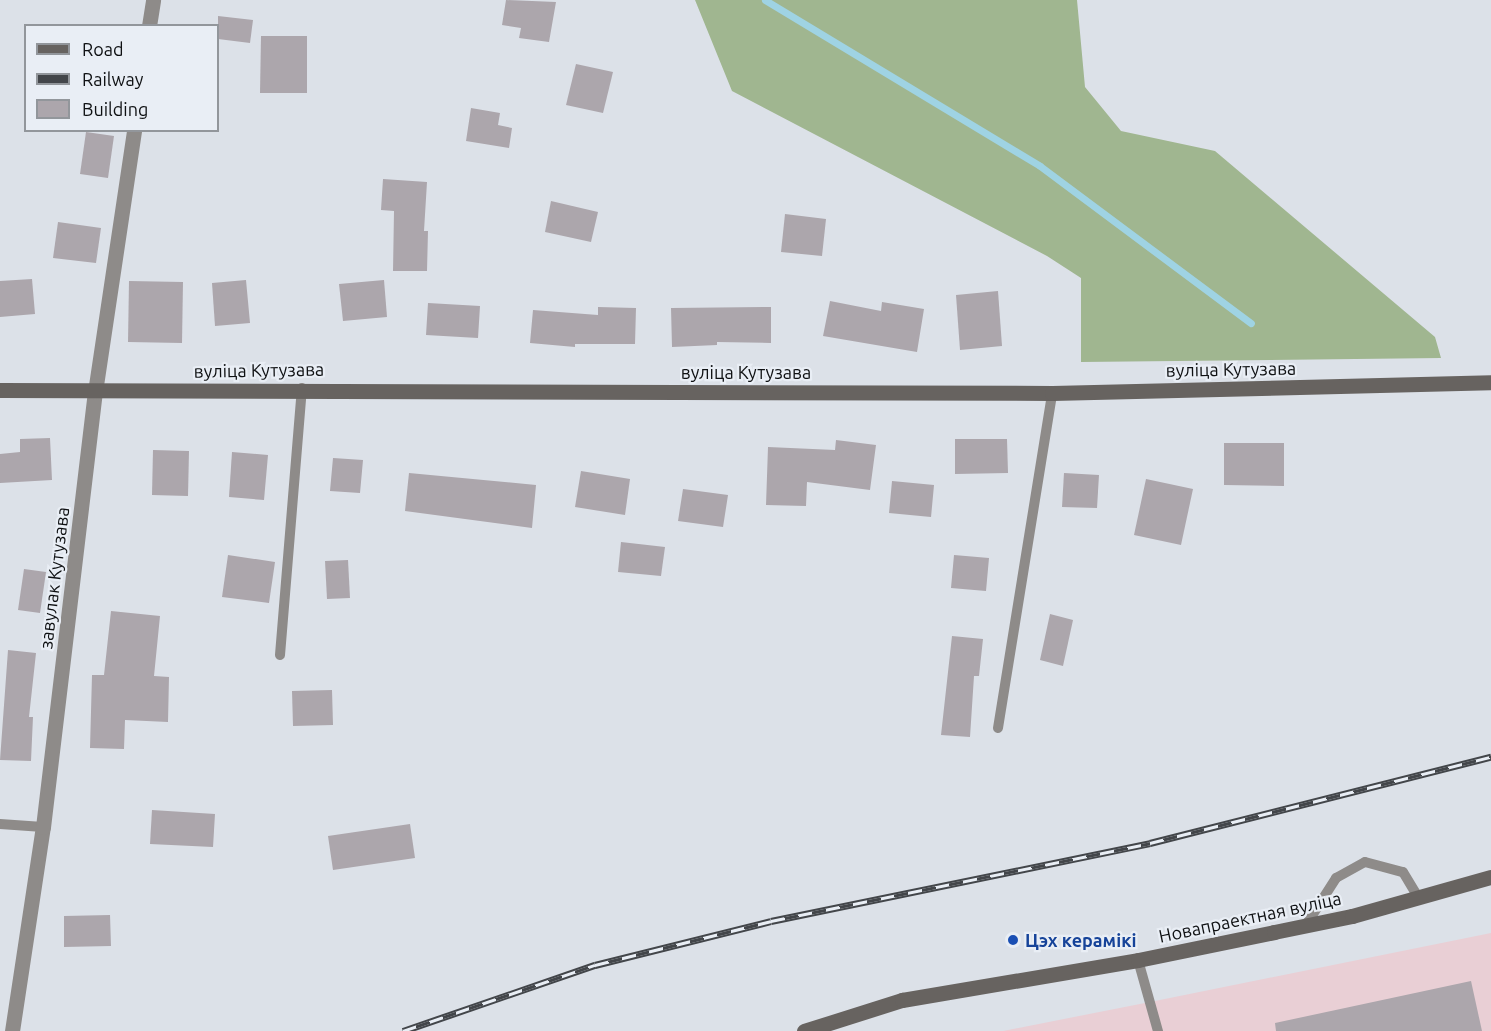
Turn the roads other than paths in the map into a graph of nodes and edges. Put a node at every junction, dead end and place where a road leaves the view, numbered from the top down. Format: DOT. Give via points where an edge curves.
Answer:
graph roads {
  1 [pos="153,0"];
  2 [pos="149,24"];
  3 [pos="134,132"];
  4 [pos="1491,382"];
  5 [pos="302,388"];
  6 [pos="0,390"];
  7 [pos="95,392"];
  8 [pos="1052,393"];
  9 [pos="280,656"];
  10 [pos="998,728"];
  11 [pos="0,824"];
  12 [pos="43,827"];
  13 [pos="1491,877"];
  14 [pos="1418,897"];
  15 [pos="1306,925"];
  16 [pos="1138,960"];
  17 [pos="12,1031"];
  18 [pos="804,1031"];
  19 [pos="1158,1031"];
  1 -- 2 [label="street"];
  3 -- 7 [label="street, завулак Кутузава"];
  4 -- 8 [label="main road, вуліца Кутузава"];
  5 -- 7 [label="main road, вуліца Кутузава"];
  5 -- 8 [label="main road, вуліца Кутузава"];
  5 -- 9 [label="lane"];
  6 -- 7 [label="main road, вуліца Кутузава"];
  7 -- 12 [label="street, завулак Кутузава"];
  8 -- 10 [label="lane"];
  11 -- 12 [label="lane"];
  12 -- 17 [label="street, завулак Кутузава"];
  13 -- 14 [label="main road, Новапраектная вуліца"];
  14 -- 15 [label="main road, Новапраектная вуліца"];
  14 -- 15 [label="lane" via="1403,872 1365,862 1336,878"];
  15 -- 16 [label="main road, Новапраектная вуліца"];
  16 -- 18 [label="main road, Новапраектная вуліца" via="902,1000"];
  16 -- 19 [label="lane"];
}
